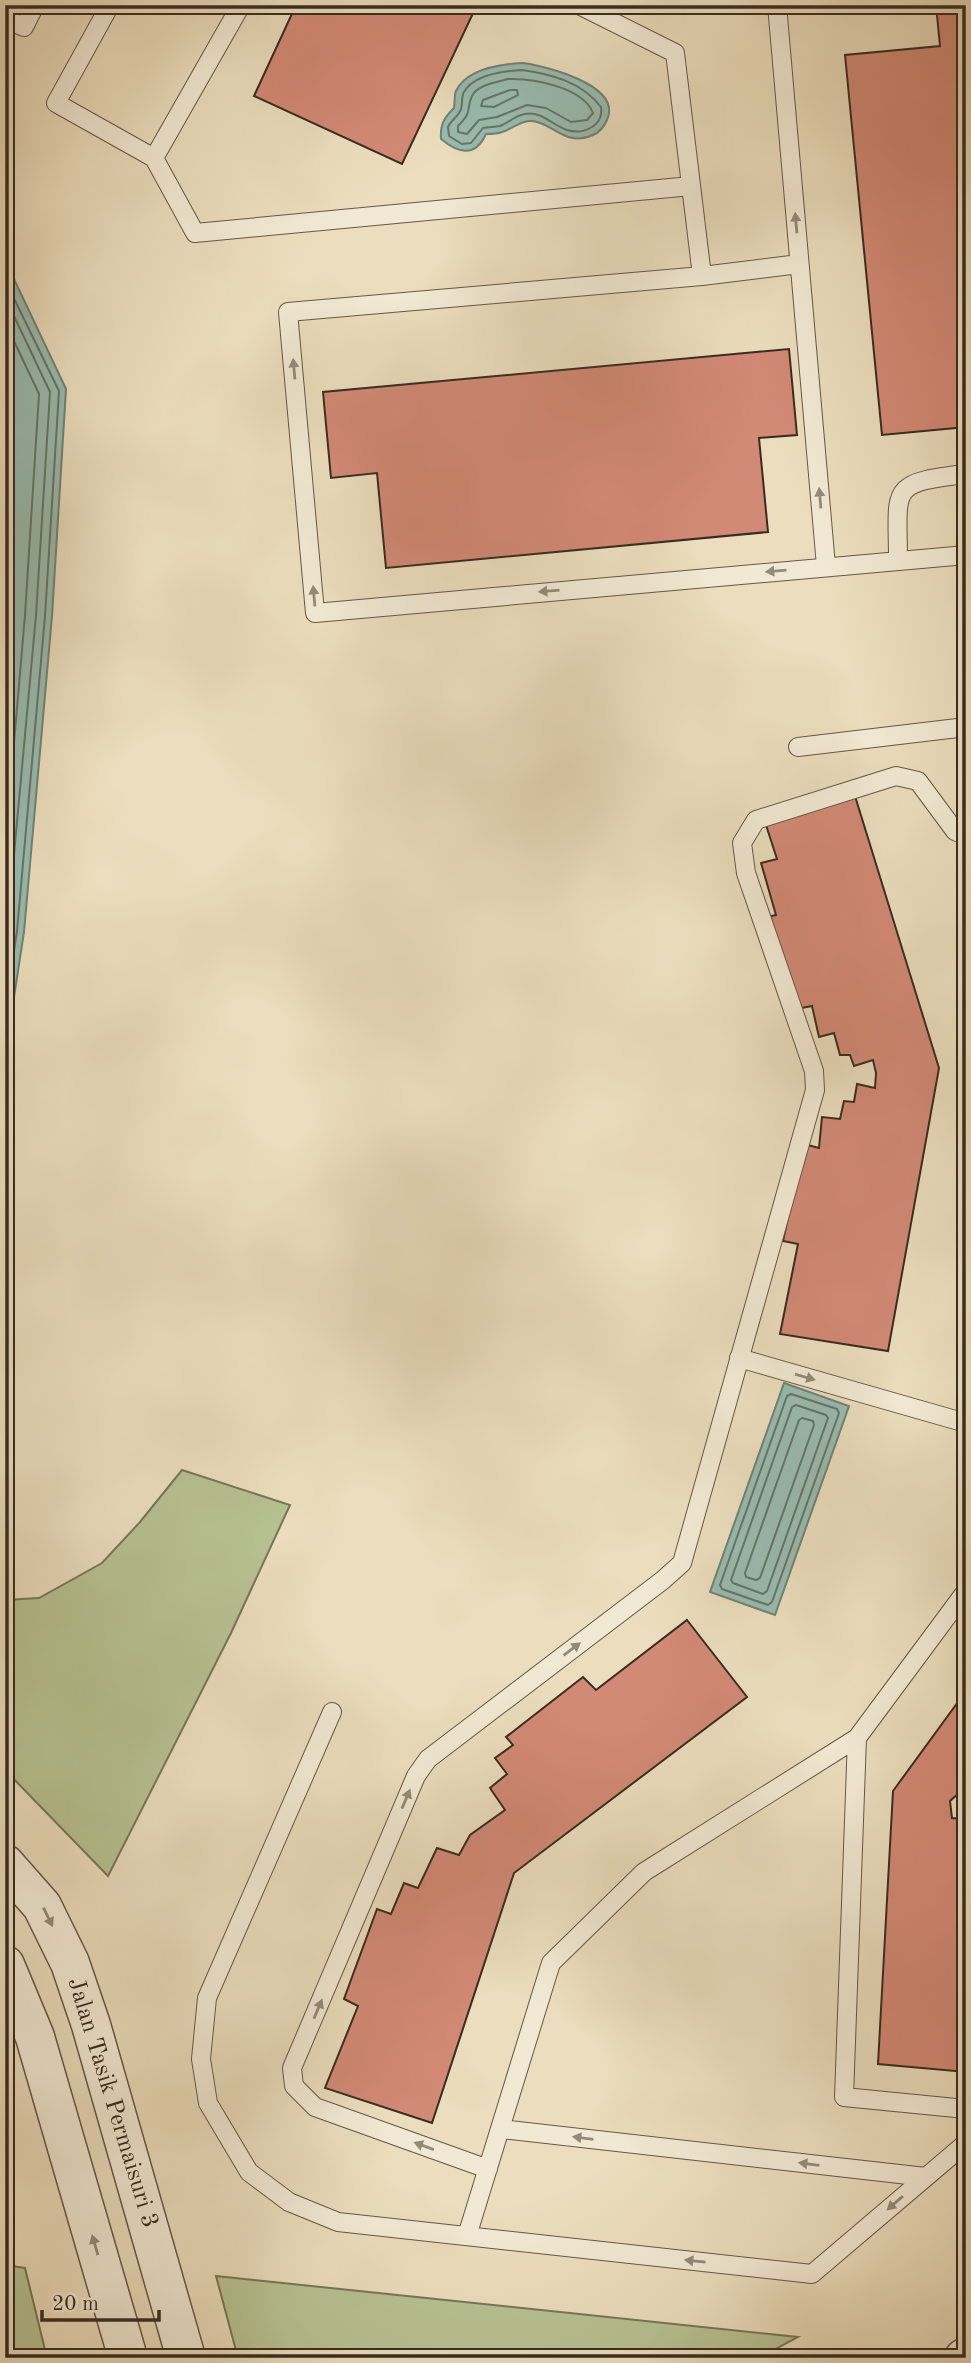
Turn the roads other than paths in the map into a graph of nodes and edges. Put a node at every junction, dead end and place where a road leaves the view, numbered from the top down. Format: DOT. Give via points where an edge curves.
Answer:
graph roads {
  1 [pos="36,5"];
  2 [pos="110,5"];
  3 [pos="241,5"];
  4 [pos="579,5"];
  5 [pos="777,5"];
  6 [pos="5,19"];
  7 [pos="154,158"];
  8 [pos="691,186"];
  9 [pos="799,264"];
  10 [pos="702,276"];
  11 [pos="966,474"];
  12 [pos="966,555"];
  13 [pos="898,561"];
  14 [pos="826,566"];
  15 [pos="966,727"];
  16 [pos="798,747"];
  17 [pos="966,836"];
  18 [pos="739,1358"];
  19 [pos="966,1423"];
  20 [pos="966,1591"];
  21 [pos="332,1712"];
  22 [pos="857,1738"];
  23 [pos="5,1864"];
  24 [pos="5,1965"];
  25 [pos="966,2109"];
  26 [pos="501,2129"];
  27 [pos="966,2143"];
  28 [pos="488,2169"];
  29 [pos="926,2177"];
  30 [pos="467,2236"];
  31 [pos="128,2358"];
  32 [pos="186,2358"];
  1 -- 6 [label="lane" via="24,27"];
  2 -- 7 [label="lane" via="56,103"];
  3 -- 7 [label="lane"];
  4 -- 8 [label="lane" via="675,53"];
  9 -- 5 [label="lane, one-way"];
  7 -- 8 [label="lane" via="195,233"];
  8 -- 10 [label="lane"];
  9 -- 10 [label="lane"];
  14 -- 9 [label="lane, one-way"];
  14 -- 10 [label="lane, one-way" via="315,612 289,312"];
  11 -- 13 [label="lane" via="908,484 898,498"];
  12 -- 13 [label="lane"];
  13 -- 14 [label="lane"];
  15 -- 16 [label="lane"];
  17 -- 18 [label="lane" via="955,831 918,781 896,776 756,820 742,843 746,873 814,1071 815,1090"];
  18 -- 19 [label="lane, one-way"];
  28 -- 18 [label="lane, one-way" via="315,2106 294,2086 292,2068 416,1776 428,1759 681,1563"];
  20 -- 22 [label="lane"];
  21 -- 30 [label="lane" via="207,1998 201,2059 208,2103 249,2172 289,2202 338,2222"];
  22 -- 25 [label="lane" via="844,2097"];
  22 -- 26 [label="lane" via="644,1872 551,1964"];
  23 -- 32 [label="street, Jalan Tasik Permaisuri 3, one-way" via="42,1906 70,1964"];
  31 -- 24 [label="street, one-way" via="35,2037"];
  26 -- 28 [label="lane"];
  29 -- 26 [label="lane, one-way"];
  27 -- 29 [label="lane"];
  28 -- 30 [label="lane"];
  29 -- 30 [label="lane, one-way" via="812,2274"];
}
